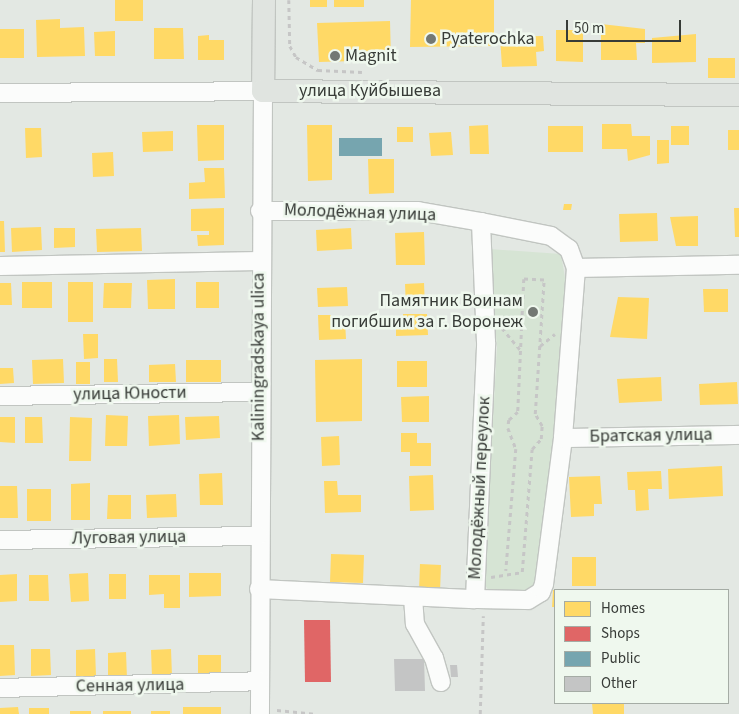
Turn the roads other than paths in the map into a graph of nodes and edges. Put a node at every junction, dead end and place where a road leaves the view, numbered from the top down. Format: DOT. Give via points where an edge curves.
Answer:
graph roads {
  1 [pos="264,0"];
  2 [pos="264,91"];
  3 [pos="0,93"];
  4 [pos="739,95"];
  5 [pos="260,211"];
  6 [pos="481,222"];
  7 [pos="259,261"];
  8 [pos="739,265"];
  9 [pos="0,266"];
  10 [pos="576,268"];
  11 [pos="259,392"];
  12 [pos="0,396"];
  13 [pos="739,435"];
  14 [pos="562,438"];
  15 [pos="258,536"];
  16 [pos="0,540"];
  17 [pos="260,589"];
  18 [pos="478,593"];
  19 [pos="413,597"];
  20 [pos="260,681"];
  21 [pos="441,682"];
  22 [pos="0,688"];
  23 [pos="260,712"];
  1 -- 2 [label="main road, Kaliningradskaya ulica"];
  2 -- 3 [label="street, улица Куйбышева"];
  2 -- 4 [label="main road, улица Куйбышева"];
  2 -- 5 [label="street, Kaliningradskaya ulica"];
  5 -- 6 [label="street, Молодёжная улица" via="418,211"];
  5 -- 7 [label="street, Kaliningradskaya ulica"];
  6 -- 10 [label="street, Молодёжная улица" via="551,236 570,249"];
  6 -- 18 [label="street, Молодёжный переулок" via="486,342"];
  7 -- 9 [label="street"];
  7 -- 11 [label="street, Kaliningradskaya ulica"];
  8 -- 10 [label="street"];
  10 -- 14 [label="street, Молодёжный переулок"];
  11 -- 12 [label="street, улица Юности"];
  11 -- 15 [label="street, Kaliningradskaya ulica"];
  13 -- 14 [label="street, Братская улица"];
  14 -- 18 [label="street, Молодёжный переулок" via="541,592 528,600"];
  15 -- 16 [label="street, Луговая улица"];
  15 -- 17 [label="street, Kaliningradskaya ulica"];
  17 -- 19 [label="street"];
  17 -- 20 [label="street, Kaliningradskaya ulica"];
  18 -- 19 [label="street"];
  19 -- 21 [label="street" via="414,624 434,658"];
  20 -- 22 [label="street, Сенная улица"];
  20 -- 23 [label="street, Kaliningradskaya ulica"];
}
